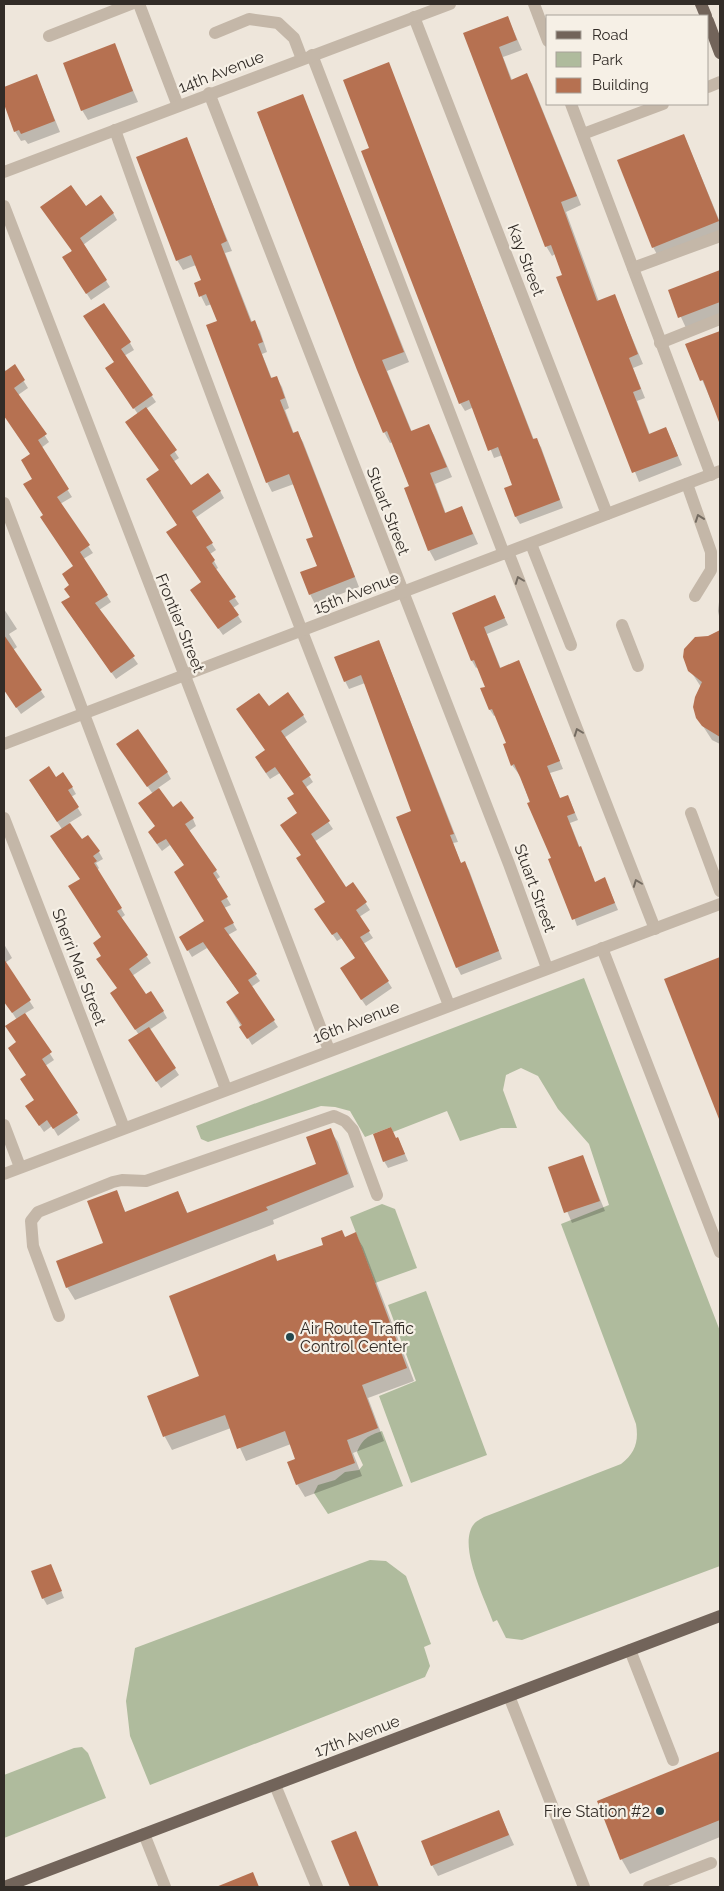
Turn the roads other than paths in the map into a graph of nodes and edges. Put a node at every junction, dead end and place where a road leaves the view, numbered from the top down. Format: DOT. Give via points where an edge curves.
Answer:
graph roads {
  1 [pos="131,4"];
  2 [pos="139,4"];
  3 [pos="450,4"];
  4 [pos="534,4"];
  5 [pos="414,18"];
  6 [pos="709,24"];
  7 [pos="216,33"];
  8 [pos="49,36"];
  9 [pos="546,36"];
  10 [pos="720,53"];
  11 [pos="307,57"];
  12 [pos="209,93"];
  13 [pos="571,105"];
  14 [pos="660,105"];
  15 [pos="178,106"];
  16 [pos="115,130"];
  17 [pos="583,134"];
  18 [pos="4,172"];
  19 [pos="4,206"];
  20 [pos="720,236"];
  21 [pos="633,268"];
  22 [pos="720,320"];
  23 [pos="660,343"];
  24 [pos="716,473"];
  25 [pos="687,484"];
  26 [pos="4,502"];
  27 [pos="607,514"];
  28 [pos="531,544"];
  29 [pos="506,553"];
  30 [pos="402,593"];
  31 [pos="695,596"];
  32 [pos="622,625"];
  33 [pos="301,632"];
  34 [pos="571,645"];
  35 [pos="638,666"];
  36 [pos="184,676"];
  37 [pos="84,714"];
  38 [pos="4,744"];
  39 [pos="691,813"];
  40 [pos="4,818"];
  41 [pos="720,891"];
  42 [pos="720,904"];
  43 [pos="655,928"];
  44 [pos="602,948"];
  45 [pos="547,968"];
  46 [pos="449,1005"];
  47 [pos="329,1050"];
  48 [pos="226,1089"];
  49 [pos="4,1125"];
  50 [pos="124,1128"];
  51 [pos="20,1167"];
  52 [pos="4,1174"];
  53 [pos="377,1195"];
  54 [pos="720,1252"];
  55 [pos="59,1316"];
  56 [pos="720,1616"];
  57 [pos="630,1650"];
  58 [pos="509,1696"];
  59 [pos="673,1760"];
  60 [pos="275,1784"];
  61 [pos="144,1834"];
  62 [pos="712,1863"];
  63 [pos="4,1887"];
  64 [pos="164,1887"];
  65 [pos="317,1887"];
  66 [pos="584,1887"];
  67 [pos="649,1887"];
  1 -- 8 [label="street"];
  2 -- 15 [label="street"];
  3 -- 5 [label="street, 14th Avenue"];
  4 -- 9 [label="street"];
  5 -- 11 [label="street, 14th Avenue"];
  5 -- 27 [label="street, Kay Street"];
  6 -- 10 [label="main road"];
  7 -- 11 [label="street" via="249,19 278,23"];
  11 -- 12 [label="street, 14th Avenue"];
  11 -- 29 [label="street"];
  12 -- 15 [label="street, 14th Avenue"];
  12 -- 30 [label="street, Stuart Street"];
  13 -- 17 [label="street"];
  14 -- 17 [label="street"];
  15 -- 16 [label="street, 14th Avenue"];
  16 -- 18 [label="street, 14th Avenue"];
  16 -- 33 [label="street" via="180,315"];
  17 -- 21 [label="street"];
  19 -- 36 [label="street, Frontier Street"];
  20 -- 21 [label="street"];
  21 -- 23 [label="street"];
  22 -- 23 [label="street"];
  23 -- 24 [label="street"];
  24 -- 25 [label="street, 15th Avenue"];
  25 -- 27 [label="street, 15th Avenue"];
  31 -- 25 [label="street, one-way" via="711,570 711,552"];
  26 -- 37 [label="street"];
  27 -- 28 [label="street, 15th Avenue"];
  28 -- 29 [label="street, 15th Avenue"];
  28 -- 34 [label="street"];
  29 -- 30 [label="street, 15th Avenue"];
  43 -- 29 [label="street, one-way"];
  30 -- 33 [label="street, 15th Avenue"];
  30 -- 45 [label="street, Stuart Street"];
  32 -- 35 [label="street"];
  33 -- 36 [label="street, 15th Avenue"];
  33 -- 46 [label="street"];
  36 -- 37 [label="street, 15th Avenue"];
  36 -- 47 [label="street, Frontier Street"];
  37 -- 38 [label="street, 15th Avenue"];
  37 -- 48 [label="street"];
  39 -- 41 [label="street"];
  40 -- 50 [label="street, Sherri Mar Street"];
  42 -- 43 [label="street, 16th Avenue"];
  43 -- 44 [label="street, 16th Avenue"];
  44 -- 45 [label="street, 16th Avenue"];
  44 -- 54 [label="street"];
  45 -- 46 [label="street, 16th Avenue"];
  46 -- 47 [label="street, 16th Avenue"];
  47 -- 48 [label="street, 16th Avenue"];
  48 -- 50 [label="street, 16th Avenue"];
  49 -- 51 [label="street"];
  50 -- 51 [label="street, 16th Avenue"];
  51 -- 52 [label="street, 16th Avenue"];
  53 -- 55 [label="street" via="353,1130 334,1116 146,1182 113,1182 38,1212 32,1221 32,1246"];
  56 -- 57 [label="main road, 17th Avenue"];
  57 -- 58 [label="main road, 17th Avenue"];
  57 -- 59 [label="street"];
  58 -- 60 [label="main road, 17th Avenue"];
  58 -- 66 [label="street"];
  60 -- 61 [label="main road, 17th Avenue"];
  60 -- 65 [label="street"];
  61 -- 63 [label="main road, 17th Avenue"];
  61 -- 64 [label="street"];
  62 -- 67 [label="street"];
}
